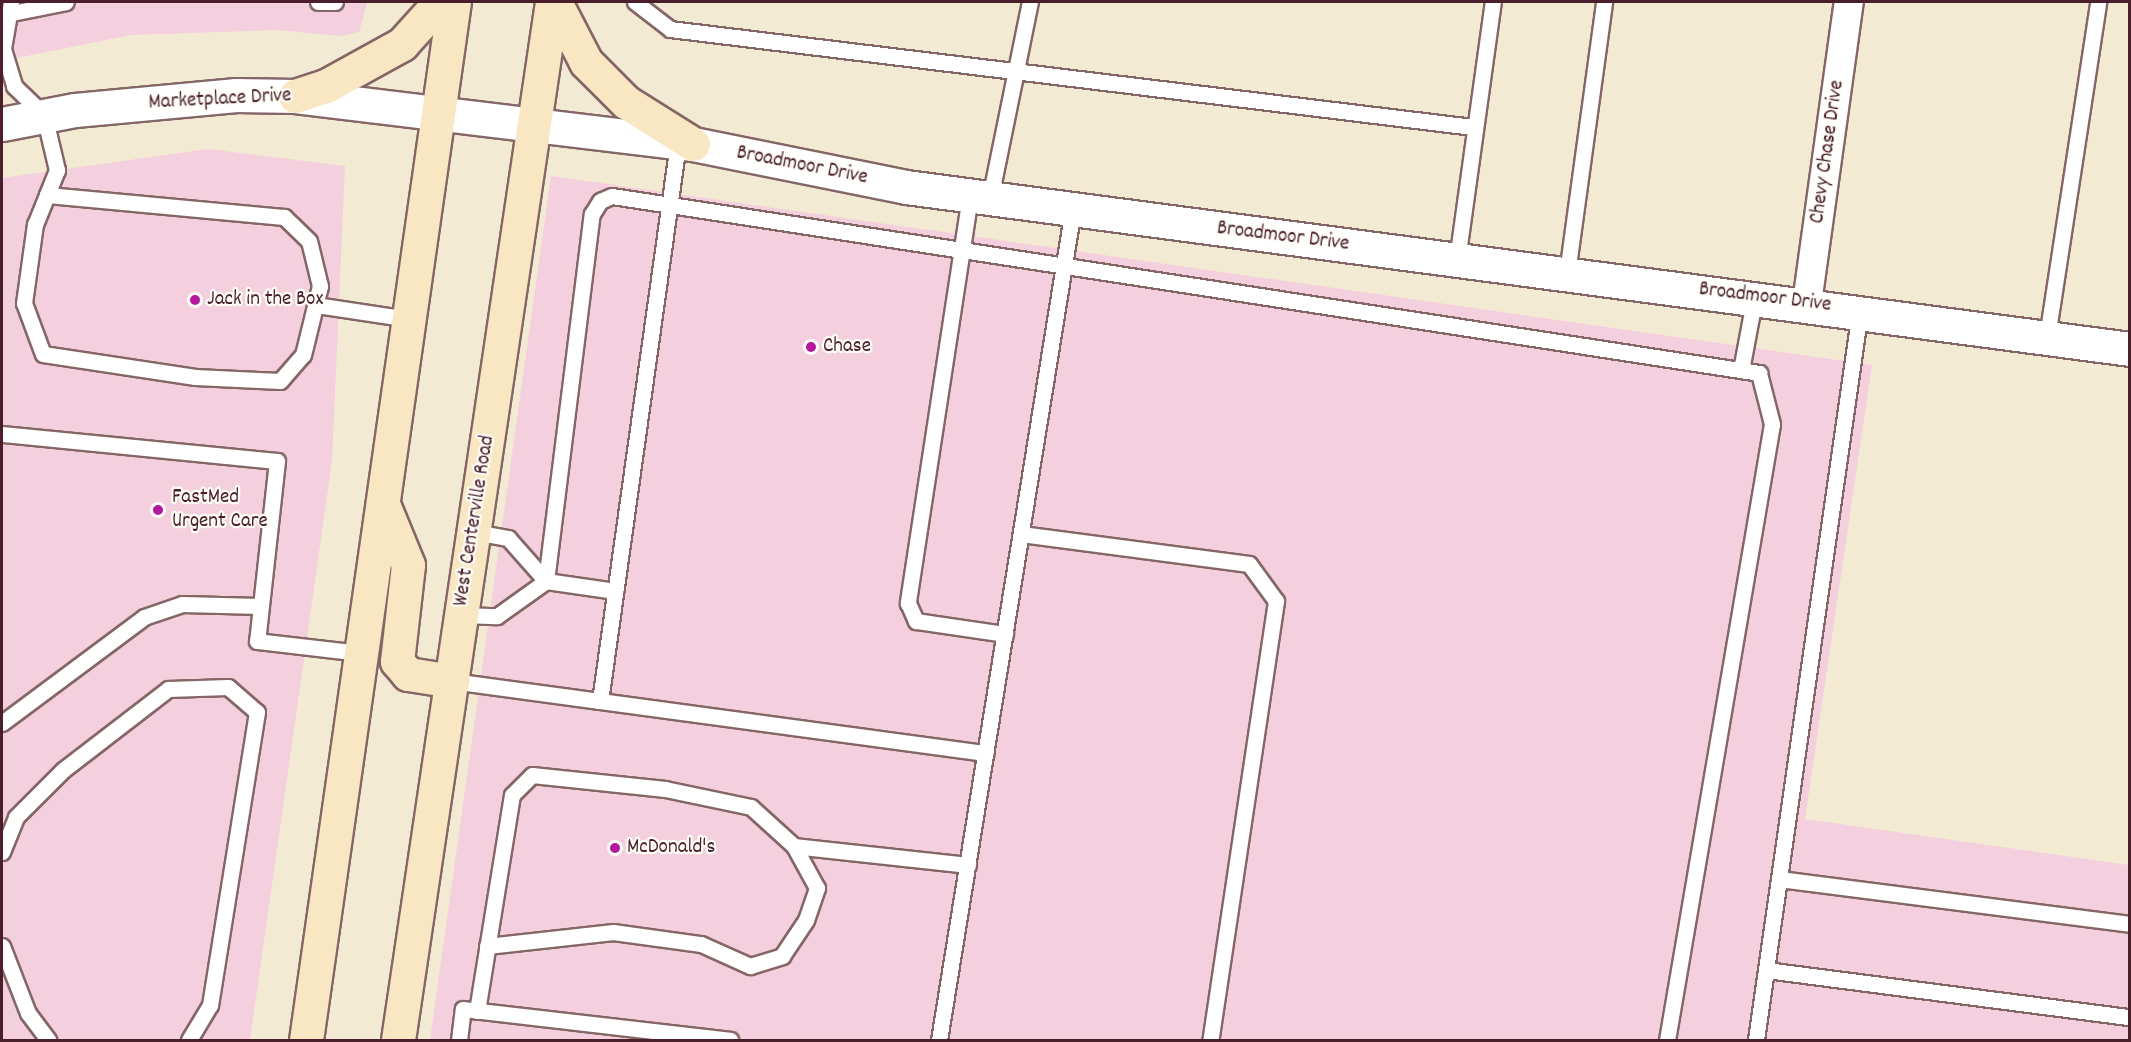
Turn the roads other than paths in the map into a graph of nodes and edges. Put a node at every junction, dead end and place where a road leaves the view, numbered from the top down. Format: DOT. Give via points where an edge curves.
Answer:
graph roads {
  1 [pos="66,2"];
  2 [pos="318,2"];
  3 [pos="335,2"];
  4 [pos="440,2"];
  5 [pos="454,2"];
  6 [pos="554,2"];
  7 [pos="635,2"];
  8 [pos="1030,2"];
  9 [pos="1493,2"];
  10 [pos="1604,2"];
  11 [pos="1849,2"];
  12 [pos="2098,2"];
  13 [pos="7,10"];
  14 [pos="1018,72"];
  15 [pos="295,96"];
  16 [pos="439,114"];
  17 [pos="44,115"];
  18 [pos="2,124"];
  19 [pos="534,125"];
  20 [pos="1473,127"];
  21 [pos="686,144"];
  22 [pos="47,195"];
  23 [pos="980,197"];
  24 [pos="670,205"];
  25 [pos="1073,209"];
  26 [pos="965,246"];
  27 [pos="1457,260"];
  28 [pos="1065,262"];
  29 [pos="1567,273"];
  30 [pos="1755,296"];
  31 [pos="1807,303"];
  32 [pos="316,305"];
  33 [pos="1860,310"];
  34 [pos="409,319"];
  35 [pos="2047,337"];
  36 [pos="2130,349"];
  37 [pos="1742,370"];
  38 [pos="2,434"];
  39 [pos="382,504"];
  40 [pos="474,532"];
  41 [pos="1021,534"];
  42 [pos="546,581"];
  43 [pos="615,591"];
  44 [pos="260,606"];
  45 [pos="461,615"];
  46 [pos="1005,634"];
  47 [pos="361,653"];
  48 [pos="452,681"];
  49 [pos="600,701"];
  50 [pos="2,723"];
  51 [pos="986,753"];
  52 [pos="794,846"];
  53 [pos="2,852"];
  54 [pos="968,865"];
  55 [pos="1779,879"];
  56 [pos="2130,924"];
  57 [pos="2,946"];
  58 [pos="488,946"];
  59 [pos="5,968"];
  60 [pos="1766,970"];
  61 [pos="477,1011"];
  62 [pos="2130,1017"];
  63 [pos="48,1041"];
  64 [pos="189,1041"];
  65 [pos="306,1041"];
  66 [pos="398,1041"];
  67 [pos="459,1041"];
  68 [pos="730,1041"];
  69 [pos="939,1041"];
  70 [pos="1210,1041"];
  71 [pos="1666,1041"];
  72 [pos="1756,1041"];
  1 -- 13 [label="lane"];
  2 -- 3 [label="lane"];
  4 -- 15 [label="main road" via="402,44 326,86"];
  5 -- 16 [label="main road"];
  6 -- 19 [label="main road, West Centerville Road"];
  6 -- 21 [label="main road" via="583,59 626,102"];
  7 -- 14 [label="lane" via="670,29"];
  8 -- 14 [label="lane"];
  9 -- 20 [label="lane"];
  10 -- 29 [label="lane"];
  11 -- 31 [label="street, Chevy Chase Drive"];
  12 -- 35 [label="lane"];
  13 -- 17 [label="lane" via="3,49 14,86"];
  14 -- 20 [label="lane"];
  14 -- 23 [label="lane"];
  15 -- 16 [label="street, Marketplace Drive"];
  15 -- 17 [label="street, Marketplace Drive" via="236,95"];
  16 -- 19 [label="street, Broadmoor Drive"];
  16 -- 34 [label="main road"];
  17 -- 18 [label="street, Marketplace Drive"];
  17 -- 22 [label="lane" via="57,170"];
  19 -- 21 [label="street, Broadmoor Drive"];
  19 -- 40 [label="main road, West Centerville Road"];
  20 -- 27 [label="lane"];
  21 -- 23 [label="street, Broadmoor Drive"];
  21 -- 24 [label="lane"];
  22 -- 32 [label="lane" via="284,217 309,241 320,286"];
  22 -- 32 [label="lane" via="35,224 24,303 44,354 195,377 280,381 303,355"];
  23 -- 25 [label="street, Broadmoor Drive"];
  23 -- 26 [label="lane"];
  24 -- 26 [label="lane"];
  24 -- 42 [label="lane" via="612,196 600,201 592,214"];
  24 -- 43 [label="lane"];
  25 -- 27 [label="street, Broadmoor Drive"];
  25 -- 28 [label="lane"];
  26 -- 28 [label="lane"];
  26 -- 46 [label="lane" via="908,603 916,621"];
  27 -- 29 [label="street, Broadmoor Drive"];
  28 -- 37 [label="lane"];
  28 -- 41 [label="lane"];
  29 -- 30 [label="street, Broadmoor Drive"];
  30 -- 31 [label="street, Broadmoor Drive"];
  30 -- 37 [label="lane"];
  31 -- 33 [label="street, Broadmoor Drive"];
  32 -- 34 [label="lane"];
  33 -- 35 [label="street, Broadmoor Drive"];
  33 -- 55 [label="lane"];
  34 -- 39 [label="main road"];
  35 -- 36 [label="street, Broadmoor Drive"];
  37 -- 71 [label="lane" via="1759,373 1772,424"];
  38 -- 44 [label="lane" via="278,461"];
  39 -- 47 [label="main road"];
  39 -- 48 [label="main road" via="408,565 397,661 408,674"];
  40 -- 42 [label="lane" via="508,538"];
  40 -- 45 [label="main road, West Centerville Road"];
  41 -- 46 [label="lane"];
  41 -- 70 [label="lane" via="1249,564 1276,602"];
  42 -- 43 [label="lane"];
  42 -- 45 [label="lane" via="497,616"];
  43 -- 49 [label="lane"];
  44 -- 47 [label="lane" via="257,641"];
  44 -- 50 [label="lane" via="182,604 144,617"];
  45 -- 48 [label="main road, West Centerville Road"];
  46 -- 51 [label="lane"];
  47 -- 65 [label="main road"];
  48 -- 49 [label="lane"];
  48 -- 66 [label="main road, West Centerville Road"];
  49 -- 51 [label="lane"];
  51 -- 54 [label="lane"];
  52 -- 54 [label="lane"];
  52 -- 58 [label="lane" via="817,888 806,920 782,956 750,966 701,944 613,932"];
  52 -- 58 [label="lane" via="751,807 665,789 532,775 512,795"];
  53 -- 64 [label="lane" via="16,817 63,770 168,688 228,687 257,712 210,1005"];
  54 -- 69 [label="lane"];
  55 -- 56 [label="lane"];
  55 -- 60 [label="lane"];
  57 -- 59 [label="lane"];
  58 -- 61 [label="lane"];
  59 -- 63 [label="lane" via="28,1013"];
  60 -- 62 [label="lane"];
  60 -- 72 [label="lane"];
  61 -- 67 [label="lane" via="463,1009"];
  61 -- 68 [label="lane"];
}
